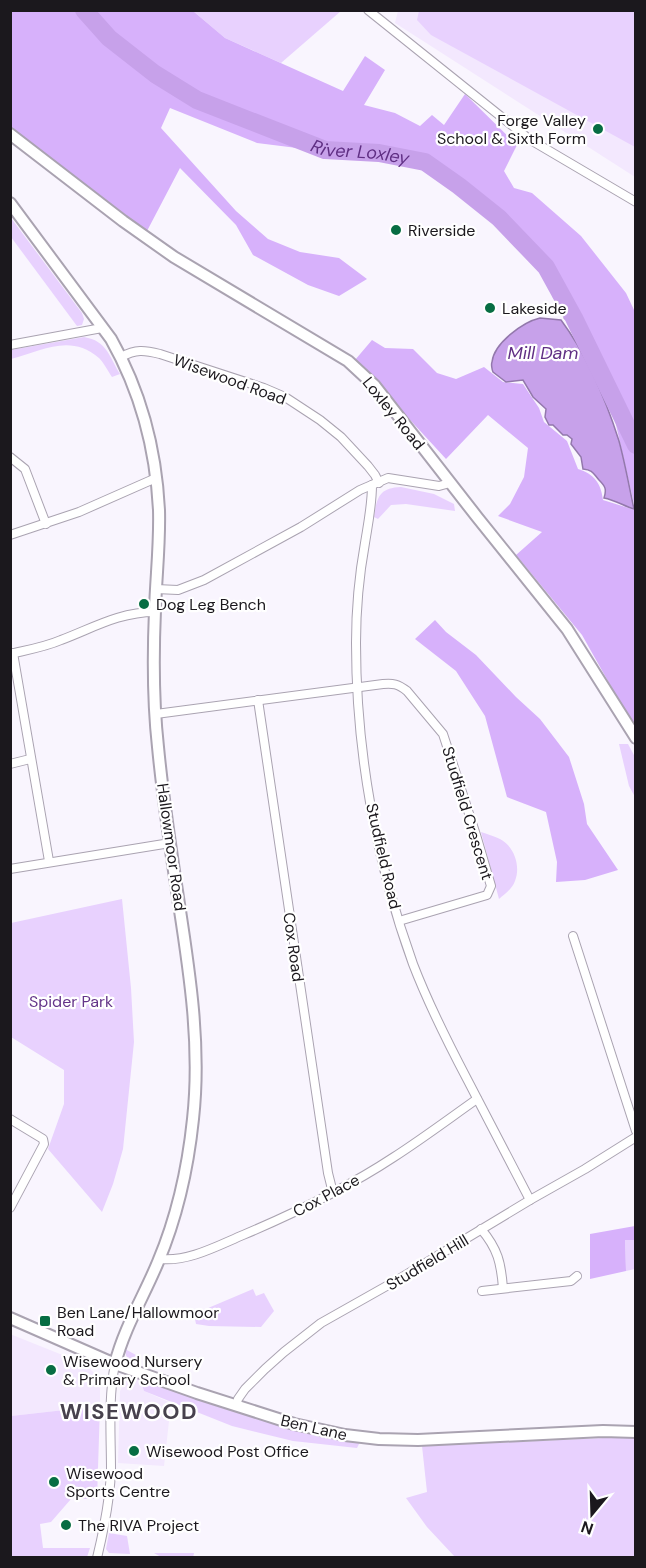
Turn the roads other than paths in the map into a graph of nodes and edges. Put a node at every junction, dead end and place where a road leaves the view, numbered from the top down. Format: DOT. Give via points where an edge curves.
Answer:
graph roads {
  1 [pos="368,10"];
  2 [pos="10,134"];
  3 [pos="636,202"];
  4 [pos="10,203"];
  5 [pos="102,328"];
  6 [pos="10,345"];
  7 [pos="121,357"];
  8 [pos="10,457"];
  9 [pos="156,478"];
  10 [pos="450,483"];
  11 [pos="375,484"];
  12 [pos="45,524"];
  13 [pos="10,535"];
  14 [pos="156,589"];
  15 [pos="155,612"];
  16 [pos="12,654"];
  17 [pos="357,688"];
  18 [pos="258,700"];
  19 [pos="156,714"];
  20 [pos="636,738"];
  21 [pos="30,759"];
  22 [pos="10,764"];
  23 [pos="170,843"];
  24 [pos="48,861"];
  25 [pos="10,869"];
  26 [pos="399,921"];
  27 [pos="573,936"];
  28 [pos="477,1099"];
  29 [pos="10,1119"];
  30 [pos="636,1131"];
  31 [pos="636,1137"];
  32 [pos="333,1193"];
  33 [pos="530,1200"];
  34 [pos="10,1208"];
  35 [pos="481,1229"];
  36 [pos="159,1260"];
  37 [pos="577,1276"];
  38 [pos="503,1288"];
  39 [pos="482,1291"];
  40 [pos="10,1318"];
  41 [pos="115,1364"];
  42 [pos="236,1406"];
  43 [pos="636,1432"];
  44 [pos="97,1557"];
  1 -- 3 [label="street" via="529,139"];
  2 -- 10 [label="street, Loxley Road" via="174,257 353,366 375,386"];
  4 -- 5 [label="street, Hallowmoor Road"];
  5 -- 6 [label="street"];
  5 -- 7 [label="street, Hallowmoor Road"];
  7 -- 9 [label="street, Hallowmoor Road" via="150,436"];
  7 -- 11 [label="street, Wisewood Road" via="130,352 152,352 285,397 341,437 375,475"];
  8 -- 12 [label="street" via="24,469"];
  9 -- 12 [label="street"];
  9 -- 14 [label="street, Hallowmoor Road"];
  10 -- 11 [label="street" via="439,486 388,478"];
  10 -- 20 [label="street, Loxley Road" via="567,629"];
  11 -- 14 [label="street" via="204,580 178,590"];
  11 -- 17 [label="street, Studfield Road" via="357,610"];
  12 -- 13 [label="street"];
  14 -- 15 [label="street, Hallowmoor Road"];
  15 -- 16 [label="street" via="122,615 58,642"];
  15 -- 19 [label="street, Hallowmoor Road"];
  16 -- 21 [label="street"];
  17 -- 18 [label="street, Studfield Crescent"];
  17 -- 26 [label="street, Studfield Road" via="372,812"];
  17 -- 26 [label="street, Studfield Crescent" via="400,685 440,729 491,886 487,895"];
  18 -- 19 [label="street, Studfield Crescent"];
  18 -- 32 [label="street, Cox Road"];
  19 -- 23 [label="street, Hallowmoor Road"];
  21 -- 22 [label="street"];
  21 -- 24 [label="street"];
  23 -- 24 [label="street"];
  23 -- 36 [label="street, Hallowmoor Road" via="188,959 196,1082 180,1195"];
  24 -- 25 [label="street"];
  26 -- 28 [label="street, Studfield Road" via="429,1002"];
  27 -- 30 [label="street"];
  28 -- 32 [label="street, Cox Place" via="393,1158"];
  28 -- 33 [label="street, Studfield Road"];
  29 -- 34 [label="street" via="43,1139 44,1144"];
  31 -- 33 [label="street, Studfield Hill"];
  32 -- 36 [label="street, Cox Place" via="221,1245 181,1259"];
  33 -- 35 [label="street, Studfield Hill"];
  35 -- 38 [label="street" via="497,1253"];
  35 -- 42 [label="street, Studfield Hill" via="321,1323 265,1369 245,1389"];
  36 -- 41 [label="street, Hallowmoor Road"];
  37 -- 38 [label="street" via="571,1281"];
  38 -- 39 [label="street"];
  40 -- 41 [label="street, Ben Lane"];
  41 -- 42 [label="street, Ben Lane"];
  41 -- 44 [label="street" via="111,1389 111,1473"];
  42 -- 43 [label="street, Ben Lane" via="318,1430 379,1439"];
}
